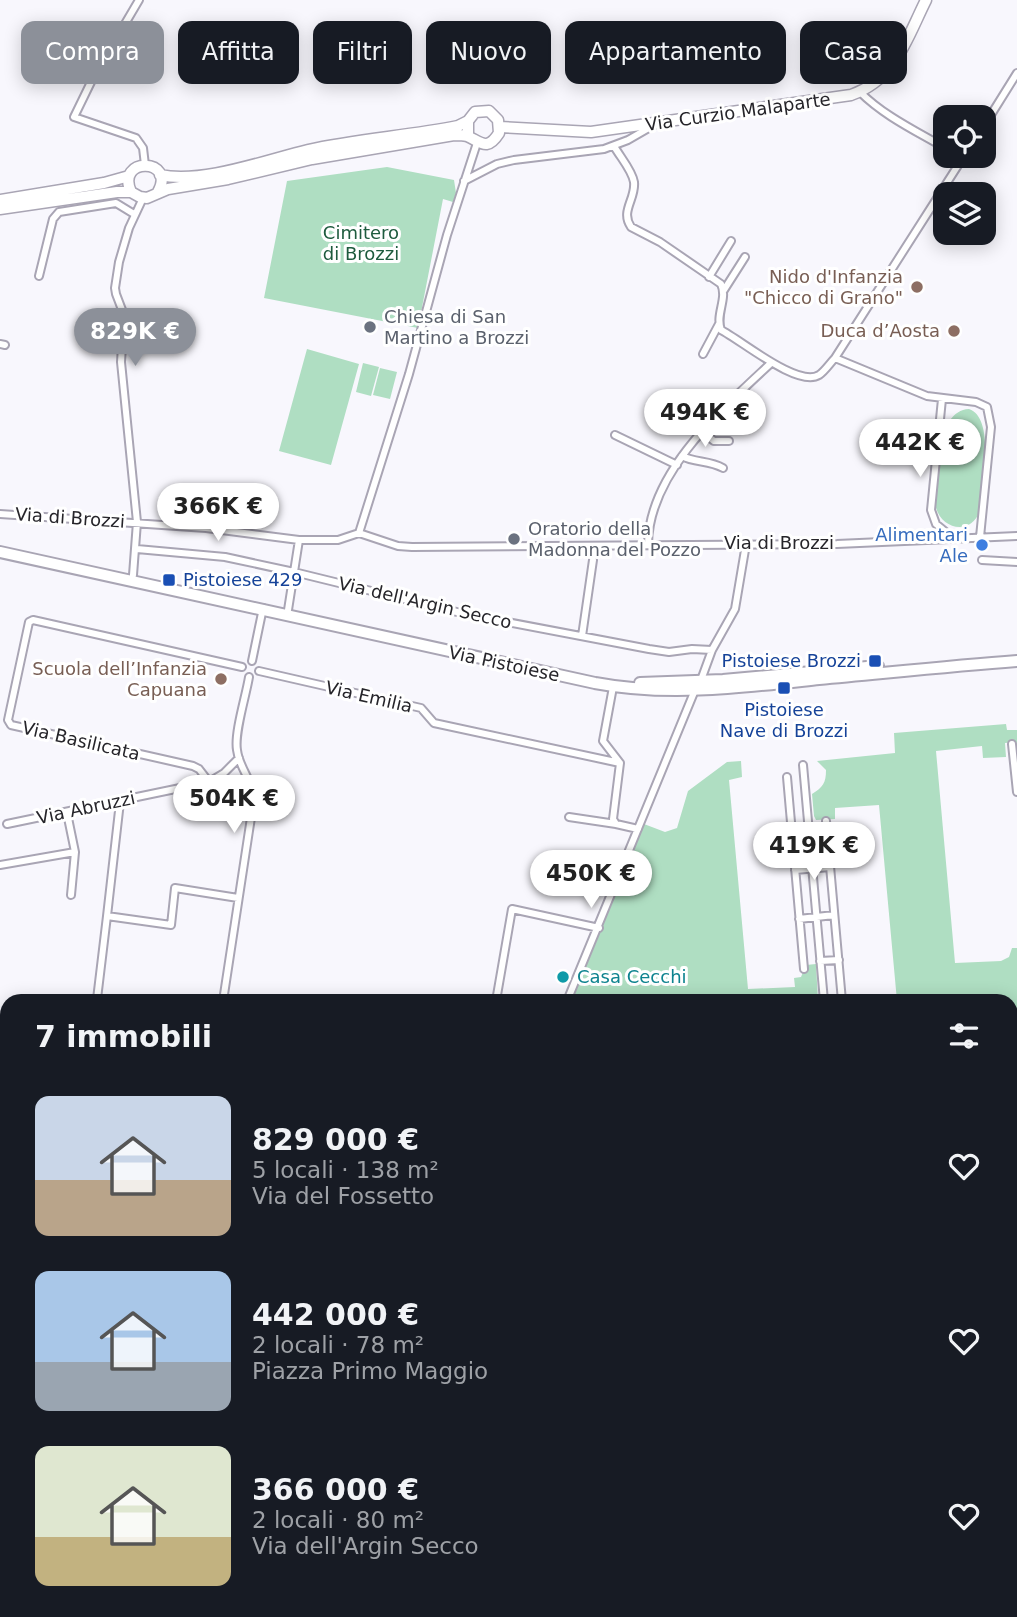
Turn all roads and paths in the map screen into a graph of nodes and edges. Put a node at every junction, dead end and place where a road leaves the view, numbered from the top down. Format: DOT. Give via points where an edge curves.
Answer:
graph roads {
  1 [pos="139,0"];
  2 [pos="926,0"];
  3 [pos="1017,73"];
  4 [pos="860,92"];
  5 [pos="996,107"];
  6 [pos="468,121"];
  7 [pos="658,122"];
  8 [pos="500,127"];
  9 [pos="473,139"];
  10 [pos="933,141"];
  11 [pos="614,146"];
  12 [pos="145,165"];
  13 [pos="954,168"];
  14 [pos="160,175"];
  15 [pos="130,176"];
  16 [pos="464,181"];
  17 [pos="131,191"];
  18 [pos="158,192"];
  19 [pos="143,198"];
  20 [pos="0,200"];
  21 [pos="0,209"];
  22 [pos="134,214"];
  23 [pos="732,241"];
  24 [pos="745,257"];
  25 [pos="39,276"];
  26 [pos="709,277"];
  27 [pos="724,290"];
  28 [pos="719,324"];
  29 [pos="703,354"];
  30 [pos="835,359"];
  31 [pos="771,363"];
  32 [pos="942,400"];
  33 [pos="701,431"];
  34 [pos="615,435"];
  35 [pos="729,441"];
  36 [pos="682,456"];
  37 [pos="677,465"];
  38 [pos="723,468"];
  39 [pos="0,514"];
  40 [pos="137,522"];
  41 [pos="359,533"];
  42 [pos="1017,536"];
  43 [pos="980,537"];
  44 [pos="953,538"];
  45 [pos="299,541"];
  46 [pos="648,544"];
  47 [pos="746,544"];
  48 [pos="0,546"];
  49 [pos="137,549"];
  50 [pos="0,552"];
  51 [pos="593,553"];
  52 [pos="982,559"];
  53 [pos="1017,562"];
  54 [pos="294,572"];
  55 [pos="133,575"];
  56 [pos="263,608"];
  57 [pos="288,610"];
  58 [pos="582,636"];
  59 [pos="712,650"];
  60 [pos="1017,655"];
  61 [pos="252,661"];
  62 [pos="1017,661"];
  63 [pos="242,667"];
  64 [pos="259,671"];
  65 [pos="249,677"];
  66 [pos="698,686"];
  67 [pos="614,687"];
  68 [pos="1012,744"];
  69 [pos="239,758"];
  70 [pos="620,763"];
  71 [pos="803,765"];
  72 [pos="787,777"];
  73 [pos="209,782"];
  74 [pos="1017,792"];
  75 [pos="120,802"];
  76 [pos="67,813"];
  77 [pos="569,817"];
  78 [pos="826,821"];
  79 [pos="808,822"];
  80 [pos="7,824"];
  81 [pos="616,824"];
  82 [pos="791,824"];
  83 [pos="638,829"];
  84 [pos="75,852"];
  85 [pos="0,865"];
  86 [pos="830,867"];
  87 [pos="812,869"];
  88 [pos="795,870"];
  89 [pos="71,895"];
  90 [pos="238,898"];
  91 [pos="834,915"];
  92 [pos="107,916"];
  93 [pos="816,917"];
  94 [pos="799,919"];
  95 [pos="598,928"];
  96 [pos="839,960"];
  97 [pos="820,961"];
  98 [pos="804,969"];
  99 [pos="98,994"];
  100 [pos="224,994"];
  101 [pos="497,994"];
  102 [pos="570,994"];
  103 [pos="823,994"];
  104 [pos="841,994"];
  1 -- 12 [label="street" via="74,117 136,138 142,144"];
  2 -- 4 [label="street, Via Curzio Malaparte" via="888,72"];
  3 -- 5 [label="street"];
  4 -- 7 [label="street, Via Curzio Malaparte"];
  4 -- 10 [label="street"];
  6 -- 8 [label="street, Via Curzio Malaparte" via="486,110 496,116"];
  6 -- 9 [label="street"];
  6 -- 14 [label="street, Via Curzio Malaparte" via="200,175"];
  7 -- 8 [label="street, Via Curzio Malaparte" via="591,132"];
  7 -- 11 [label="street"];
  8 -- 9 [label="street" via="493,141 486,144"];
  9 -- 16 [label="street"];
  9 -- 18 [label="street" via="454,135 354,151"];
  11 -- 16 [label="street" via="514,160"];
  11 -- 26 [label="street" via="634,182 628,223"];
  12 -- 14 [label="street"];
  12 -- 15 [label="street"];
  13 -- 30 [label="street"];
  14 -- 18 [label="street"];
  15 -- 17 [label="street"];
  15 -- 20 [label="street"];
  16 -- 41 [label="street"];
  17 -- 19 [label="street"];
  17 -- 21 [label="street"];
  18 -- 19 [label="street"];
  19 -- 22 [label="street"];
  22 -- 25 [label="street" via="116,203 59,212 53,219"];
  22 -- 40 [label="street" via="115,288 124,315 121,362"];
  23 -- 26 [label="street"];
  24 -- 27 [label="street"];
  26 -- 27 [label="street"];
  27 -- 28 [label="street"];
  28 -- 29 [label="street"];
  28 -- 31 [label="street" via="721,330"];
  30 -- 31 [label="street" via="811,377"];
  30 -- 32 [label="street"];
  31 -- 33 [label="street"];
  32 -- 43 [label="street" via="979,403 989,410"];
  32 -- 44 [label="street" via="931,510 936,524"];
  33 -- 35 [label="street" via="714,441"];
  33 -- 36 [label="street"];
  34 -- 37 [label="street"];
  36 -- 37 [label="street"];
  36 -- 38 [label="street"];
  37 -- 46 [label="street" via="653,510"];
  39 -- 40 [label="street, Via di Brozzi"];
  40 -- 45 [label="street, Via di Brozzi"];
  40 -- 49 [label="street"];
  41 -- 45 [label="street, Via di Brozzi" via="338,540"];
  41 -- 51 [label="street, Via di Brozzi" via="405,547"];
  42 -- 43 [label="street, Via di Brozzi"];
  43 -- 44 [label="street, Via di Brozzi"];
  44 -- 47 [label="street, Via di Brozzi"];
  45 -- 54 [label="street"];
  46 -- 47 [label="street, Via di Brozzi"];
  46 -- 51 [label="street, Via di Brozzi"];
  47 -- 59 [label="street" via="735,609"];
  48 -- 55 [label="main road, Via Pistoiese"];
  49 -- 54 [label="street, Via dell'Argin Secco" via="225,557"];
  49 -- 55 [label="street"];
  50 -- 56 [label="main road, Via Pistoiese"];
  51 -- 58 [label="street"];
  52 -- 53 [label="street"];
  54 -- 57 [label="street"];
  54 -- 58 [label="street, Via dell'Argin Secco" via="465,614"];
  55 -- 56 [label="main road, Via Pistoiese"];
  56 -- 57 [label="main road, Via Pistoiese"];
  56 -- 61 [label="street"];
  56 -- 67 [label="main road, Via Pistoiese"];
  57 -- 66 [label="main road, Via Pistoiese" via="614,680"];
  58 -- 59 [label="street, Via dell'Argin Secco" via="669,652"];
  59 -- 66 [label="street"];
  60 -- 66 [label="main road, Via Pistoiese"];
  61 -- 63 [label="street"];
  61 -- 64 [label="street"];
  62 -- 66 [label="main road, Via Pistoiese"];
  63 -- 65 [label="street"];
  63 -- 73 [label="street, Via Basilicata" via="31,620 8,720 11,725 192,766"];
  64 -- 65 [label="street"];
  64 -- 70 [label="street, Via Emilia" via="421,708 434,723"];
  65 -- 69 [label="street" via="237,738"];
  66 -- 67 [label="main road, Via Pistoiese" via="651,691"];
  66 -- 83 [label="street"];
  67 -- 70 [label="street" via="604,741"];
  68 -- 74 [label="street"];
  69 -- 73 [label="street, Via Abruzzi"];
  69 -- 90 [label="street" via="254,798"];
  70 -- 81 [label="street" via="612,814"];
  71 -- 79 [label="street"];
  72 -- 82 [label="street"];
  73 -- 75 [label="street, Via Abruzzi"];
  75 -- 76 [label="street, Via Abruzzi"];
  75 -- 92 [label="street"];
  76 -- 80 [label="street, Via Abruzzi"];
  76 -- 84 [label="street"];
  77 -- 81 [label="street"];
  78 -- 86 [label="street"];
  79 -- 82 [label="street"];
  79 -- 87 [label="street"];
  81 -- 83 [label="street"];
  82 -- 88 [label="street"];
  83 -- 95 [label="street"];
  84 -- 85 [label="street"];
  84 -- 89 [label="street"];
  86 -- 87 [label="street"];
  86 -- 91 [label="street"];
  87 -- 88 [label="street"];
  87 -- 93 [label="street"];
  88 -- 94 [label="street"];
  90 -- 92 [label="street" via="175,888 171,925"];
  90 -- 100 [label="street"];
  91 -- 93 [label="street"];
  91 -- 96 [label="street"];
  92 -- 99 [label="street"];
  93 -- 94 [label="street"];
  93 -- 97 [label="street"];
  94 -- 98 [label="street"];
  95 -- 101 [label="street" via="512,909"];
  95 -- 102 [label="street"];
  96 -- 97 [label="street"];
  96 -- 104 [label="street"];
  97 -- 103 [label="street"];
}
